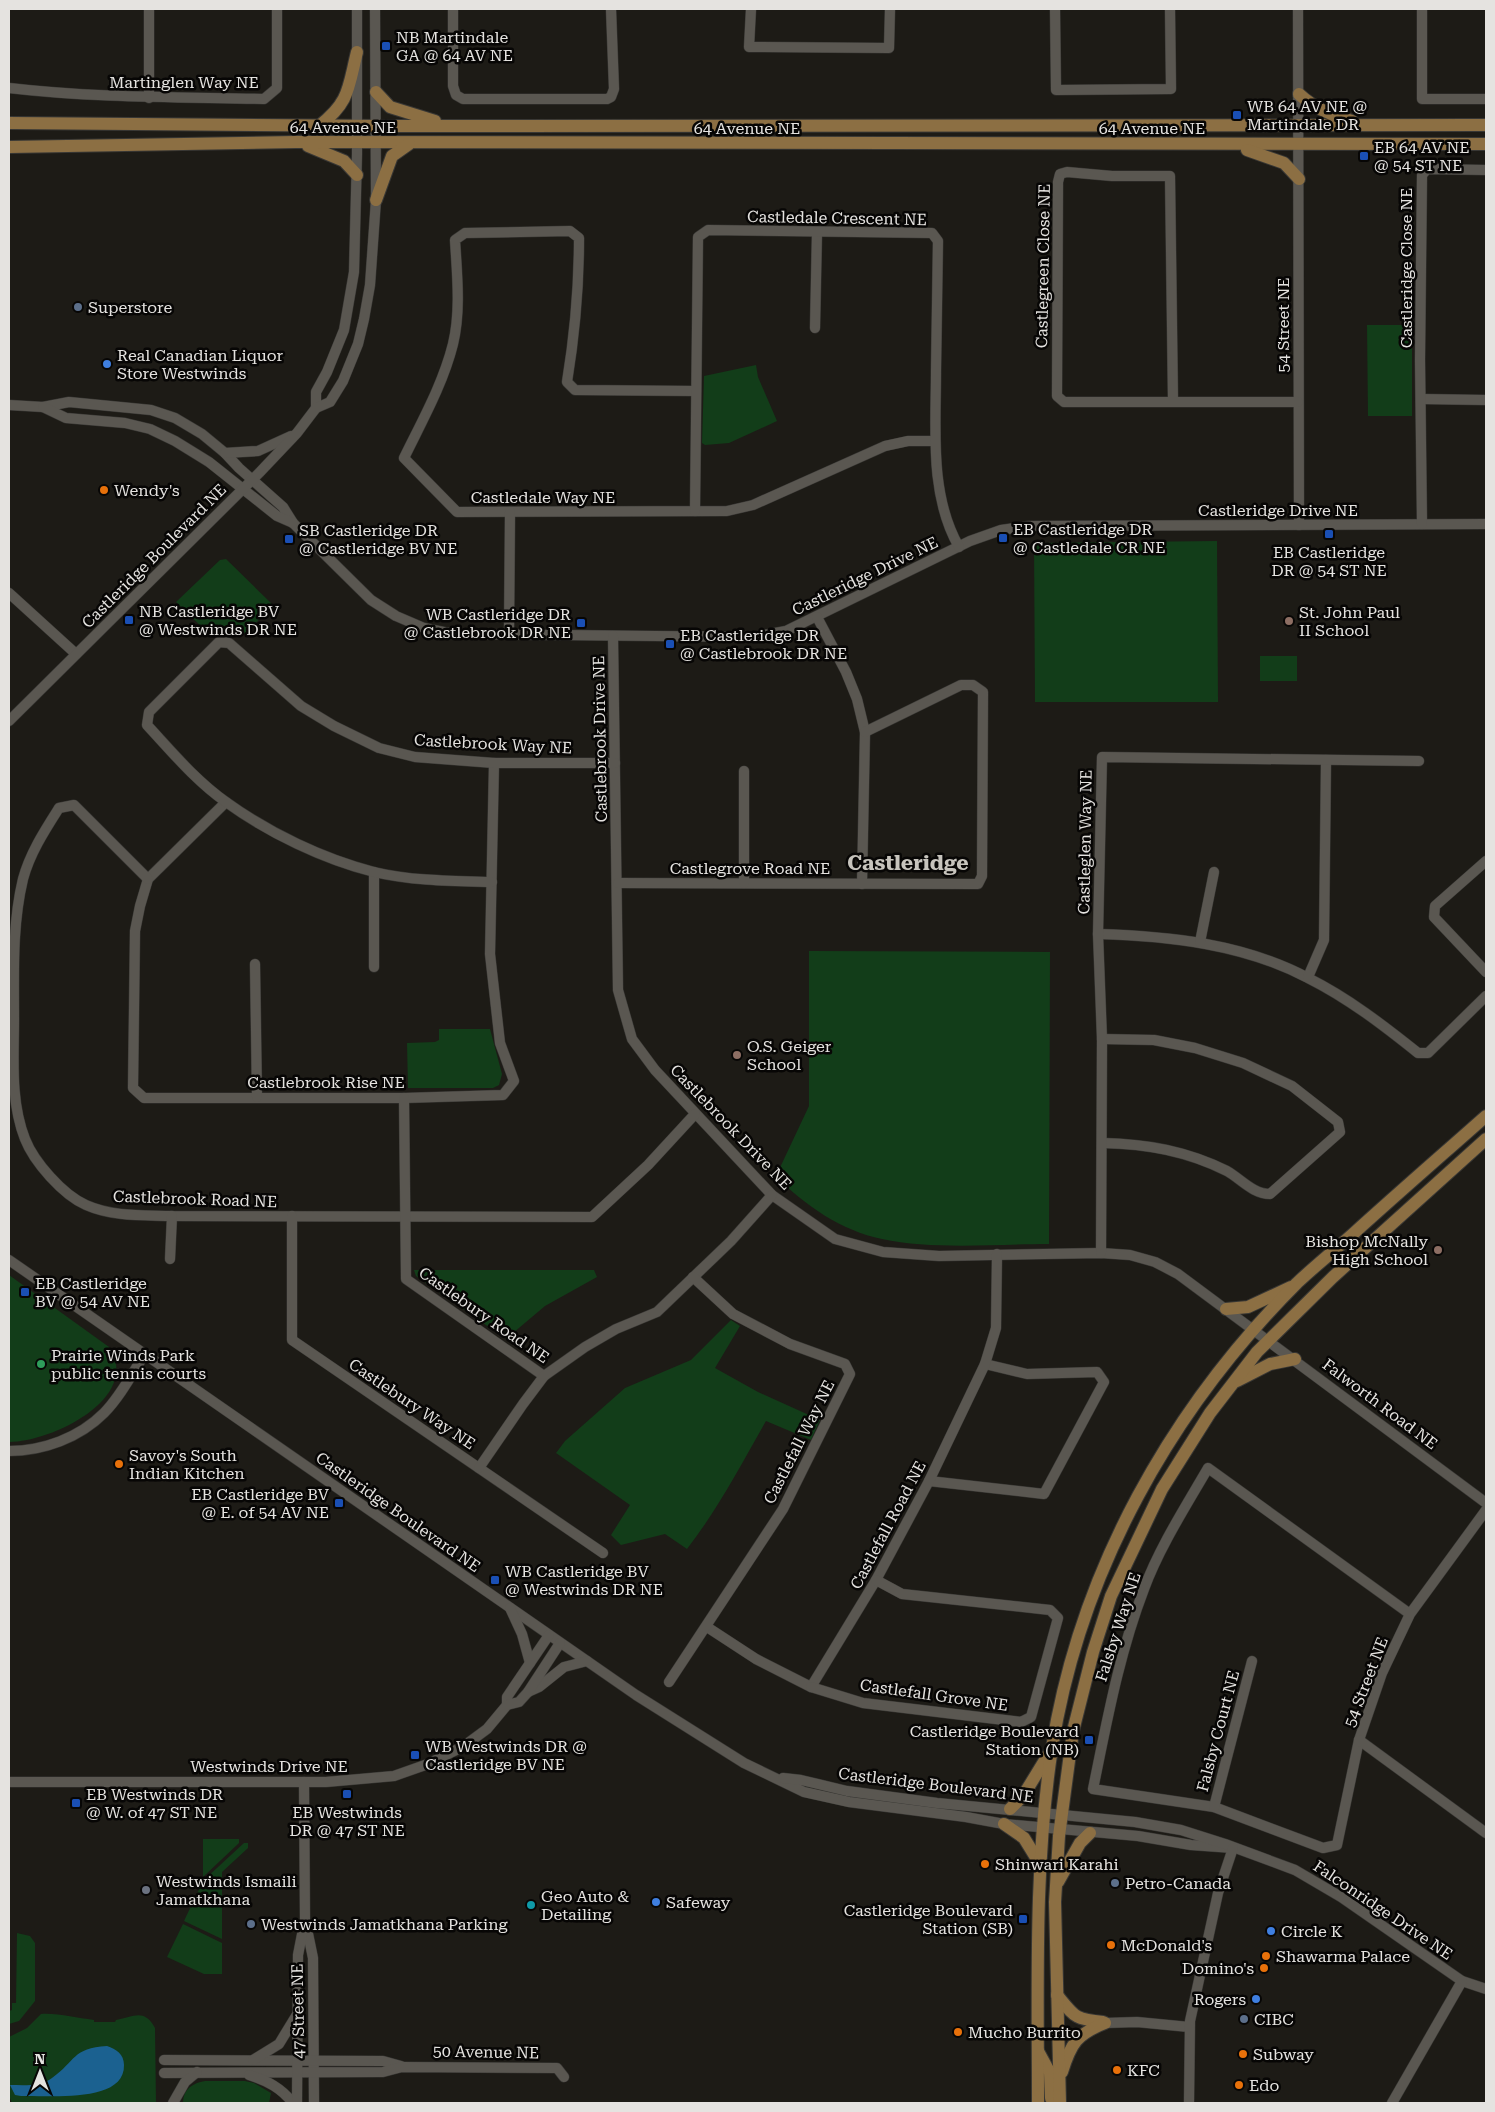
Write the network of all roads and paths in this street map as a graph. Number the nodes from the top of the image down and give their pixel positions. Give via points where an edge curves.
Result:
1 (148, 9) edge
2 (277, 9) edge
3 (357, 9) edge
4 (375, 9) edge
5 (453, 9) edge
6 (612, 9) edge
7 (750, 9) edge
8 (890, 9) edge
9 (1055, 9) edge
10 (1170, 9) edge
11 (1298, 9) edge
12 (1422, 9) edge
13 (357, 52) junction
14 (9, 88) edge
15 (376, 92) junction
16 (1299, 94) junction
17 (148, 98) junction
18 (1486, 99) edge
19 (9, 123) edge
20 (1299, 125) junction
21 (1486, 125) edge
22 (319, 126) junction
23 (357, 126) junction
24 (376, 126) junction
25 (452, 126) junction
26 (1369, 126) junction
27 (296, 142) junction
28 (357, 143) junction
29 (376, 143) junction
30 (409, 144) junction
31 (1486, 144) edge
32 (1230, 145) junction
33 (1299, 145) junction
34 (9, 147) edge
35 (1486, 170) edge
36 (357, 175) junction
37 (1299, 179) junction
38 (376, 200) junction
39 (818, 232) junction
40 (815, 328) dead end
41 (696, 391) junction
42 (1421, 399) junction
43 (1486, 400) edge
44 (1173, 401) junction
45 (1298, 402) junction
46 (9, 405) edge
47 (42, 407) junction
48 (316, 408) junction
49 (297, 433) junction
50 (934, 441) junction
51 (226, 452) junction
52 (253, 479) junction
53 (242, 490) junction
54 (510, 512) junction
55 (695, 512) junction
56 (293, 523) junction
57 (1422, 524) junction
58 (1486, 524) edge
59 (1299, 525) junction
60 (959, 547) junction
61 (9, 592) edge
62 (817, 617) junction
63 (509, 634) junction
64 (613, 636) junction
65 (76, 654) junction
66 (9, 722) edge
67 (865, 732) junction
68 (1326, 760) junction
69 (1419, 761) dead end
70 (494, 762) junction
71 (615, 764) junction
72 (744, 772) dead end
73 (226, 802) junction
74 (1486, 861) edge
75 (374, 872) junction
76 (1214, 872) dead end
77 (148, 879) junction
78 (492, 882) junction
79 (618, 883) junction
80 (744, 883) junction
81 (862, 884) junction
82 (1098, 934) junction
83 (1200, 942) junction
84 (255, 964) dead end
85 (374, 968) dead end
86 (1486, 972) edge
87 (1308, 977) junction
88 (1486, 996) edge
89 (1102, 1039) junction
90 (257, 1097) junction
91 (404, 1098) junction
92 (695, 1114) junction
93 (1486, 1116) edge
94 (1486, 1139) edge
95 (1103, 1143) junction
96 (772, 1195) junction
97 (172, 1216) junction
98 (292, 1216) junction
99 (406, 1217) junction
100 (1102, 1253) junction
101 (996, 1254) junction
102 (170, 1259) dead end
103 (9, 1260) edge
104 (692, 1277) junction
105 (1297, 1283) junction
106 (1226, 1309) junction
107 (1255, 1330) junction
108 (1268, 1340) junction
109 (144, 1355) junction
110 (1295, 1359) junction
111 (985, 1364) junction
112 (544, 1376) junction
113 (1232, 1384) junction
114 (9, 1452) edge
115 (479, 1468) junction
116 (929, 1480) junction
117 (1486, 1503) edge
118 (1486, 1510) edge
119 (602, 1553) dead end
120 (876, 1580) junction
121 (510, 1607) junction
122 (1410, 1614) junction
123 (707, 1627) junction
124 (549, 1635) junction
125 (560, 1643) junction
126 (587, 1661) junction
127 (1252, 1661) dead end
128 (530, 1663) junction
129 (669, 1682) dead end
130 (811, 1687) junction
131 (528, 1692) junction
132 (507, 1705) junction
133 (1359, 1740) junction
134 (1052, 1750) junction
135 (777, 1777) junction
136 (9, 1782) edge
137 (304, 1782) junction
138 (1214, 1808) junction
139 (1010, 1809) junction
140 (1046, 1814) junction
141 (1063, 1815) junction
142 (1004, 1824) junction
143 (1044, 1828) junction
144 (1060, 1830) junction
145 (1090, 1833) junction
146 (1486, 1833) edge
147 (1233, 1848) junction
148 (1323, 1848) joint
149 (1040, 1864) junction
150 (1055, 1886) junction
151 (305, 1919) junction
152 (1462, 1981) junction
153 (1486, 1989) edge
154 (1057, 1995) junction
155 (297, 2016) junction
156 (1105, 2023) junction
157 (1189, 2027) junction
158 (1038, 2051) junction
159 (164, 2060) dead end
160 (252, 2060) junction
161 (296, 2061) junction
162 (314, 2061) junction
163 (402, 2067) junction
164 (197, 2072) junction
165 (239, 2072) junction
166 (296, 2072) junction
167 (314, 2072) junction
168 (164, 2073) dead end
169 (564, 2077) dead end
170 (1059, 2083) junction
171 (173, 2103) edge
172 (295, 2103) edge
173 (314, 2103) edge
174 (1038, 2103) edge
175 (1051, 2103) edge
176 (1060, 2103) edge
177 (1189, 2103) edge
178 (1392, 2103) edge

1 - 17 street
2 - 17 street, Martinglen Way NE via 277,88 264,99
3 - 13 street, Castleridge Boulevard NE
4 - 15 street, Castleridge Boulevard NE
5 - 6 street via 453,86 456,95 463,98 588,99 608,99 614,90
7 - 8 street via 749,47 889,48
9 - 10 street via 1056,90 1075,90 1171,89
11 - 16 street, 54 Street NE
12 - 18 street via 1422,99
13 - 22 main road via 345,98
13 - 23 street, Castleridge Boulevard NE
14 - 17 street, Martinglen Way NE via 57,94
15 - 24 street, Castleridge Boulevard NE
15 - 25 main road via 390,107 402,113
16 - 20 street, 54 Street NE
16 - 26 main road via 1312,106
19 - 22 main road, 64 Avenue NE
20 - 25 main road, 64 Avenue NE
20 - 26 main road, 64 Avenue NE
20 - 33 street, 54 Street NE
21 - 26 main road, 64 Avenue NE
22 - 23 main road, 64 Avenue NE
23 - 24 main road, 64 Avenue NE
23 - 28 street, Castleridge Boulevard NE
24 - 25 main road, 64 Avenue NE
24 - 29 street, Castleridge Boulevard NE
27 - 28 main road, 64 Avenue NE
27 - 34 main road, 64 Avenue NE
27 - 36 main road via 335,156
28 - 29 main road, 64 Avenue NE
28 - 36 street, Castleridge Boulevard NE
29 - 30 main road, 64 Avenue NE
29 - 38 street, Castleridge Boulevard NE
30 - 32 main road, 64 Avenue NE
30 - 38 main road via 392,156
31 - 33 main road, 64 Avenue NE
32 - 33 main road, 64 Avenue NE
32 - 37 main road via 1284,162
33 - 37 street, 54 Street NE
35 - 42 street, Castleridge Close NE via 1426,169 1422,175
36 - 48 street, Castleridge Boulevard NE via 350,303 344,330 316,392
37 - 45 street, 54 Street NE
38 - 48 street, Castleridge Boulevard NE via 370,285 358,344 343,381 330,402
39 - 40 street
39 - 41 street, Castledale Crescent NE via 708,230 698,237
39 - 50 street, Castledale Crescent NE via 932,233 938,240
41 - 54 street, Castledale Way NE via 575,390 568,382 576,320 579,238 570,231 465,232 456,240 453,344 432,402 404,458 456,512
41 - 55 street, Castledale Crescent NE
42 - 43 street
42 - 57 street, Castleridge Close NE
44 - 44 street, Castlegreen Close NE via 1170,176 1060,174 1057,396 1064,402
44 - 45 street, Castlegreen Close NE
45 - 59 street, 54 Street NE
46 - 47 street
47 - 51 street via 69,402 151,410 174,418
47 - 53 street via 66,418 125,423 150,429 209,462
48 - 49 street, Castleridge Boulevard NE
49 - 51 street via 258,451
49 - 52 street, Castleridge Boulevard NE
50 - 55 street, Castledale Way NE via 908,441 884,446 753,505 728,511
50 - 60 street, Castledale Crescent NE via 944,508
51 - 52 street
52 - 53 street, Castleridge Boulevard NE
52 - 56 street, Castleridge Drive NE via 283,507
53 - 56 street, Castleridge Drive NE via 277,516
53 - 65 street, Castleridge Boulevard NE
54 - 55 street, Castledale Way NE
54 - 63 street
56 - 63 street, Castleridge Drive NE via 371,600 396,616 424,628 453,634
57 - 58 street, Castleridge Drive NE
57 - 59 street, Castleridge Drive NE
59 - 60 street, Castleridge Drive NE via 1029,526 1001,530
60 - 62 street, Castleridge Drive NE
61 - 65 street
62 - 64 street, Castleridge Drive NE via 786,631 753,637
62 - 67 street via 846,672
63 - 64 street, Castleridge Drive NE
64 - 71 street, Castlebrook Drive NE
65 - 66 street, Castleridge Boulevard NE
67 - 81 street
67 - 81 street, Castlegrove Road NE via 961,685 973,685 983,692 982,876 978,884
68 - 69 street
68 - 82 street, Castleglen Way NE via 1102,757
68 - 87 street via 1324,940
70 - 71 street, Castlebrook Way NE
70 - 73 street, Castlebrook Way NE via 415,757 379,748 301,706 229,643 219,642 149,712 148,725 180,761
70 - 78 street, Castlebrook Rise NE
71 - 79 street, Castlebrook Drive NE
72 - 80 street
73 - 75 street, Castlebrook Way NE via 296,842
73 - 77 street, Castlebrook Rise NE
74 - 86 street via 1435,906 1434,917
75 - 78 street, Castlebrook Way NE via 432,880
75 - 85 street
76 - 83 street
77 - 90 street, Castlebrook Rise NE via 135,931 133,1088 144,1098
77 - 97 street, Castlebrook Road NE via 74,805 59,808 37,844 18,902 14,937 14,1093 25,1140 39,1164 85,1205 115,1214
78 - 91 street, Castlebrook Rise NE via 490,954 495,1006 500,1043 514,1081 504,1095
79 - 80 street, Castlegrove Road NE
79 - 92 street, Castlebrook Drive NE via 617,969 623,1014 632,1039
80 - 81 street, Castlegrove Road NE
82 - 83 street via 1149,935
82 - 89 street, Castleglen Way NE
83 - 87 street via 1277,964
84 - 90 street
87 - 88 street via 1364,1011 1418,1053 1428,1053
89 - 95 street, Castleglen Way NE
89 - 95 street via 1154,1040 1195,1048 1243,1064 1292,1086 1338,1122 1340,1132 1270,1194 1262,1194 1228,1172 1185,1153 1140,1144
90 - 91 street, Castlebrook Rise NE
91 - 99 street, Castlebury Road NE
92 - 96 street, Castlebrook Drive NE
92 - 99 street, Castlebrook Road NE via 648,1165 592,1217
93 - 105 main road
94 - 108 main road
95 - 100 street, Castleglen Way NE
96 - 101 street, Castlebrook Drive NE via 835,1239 883,1252 939,1256
96 - 104 street, Castlebury Way NE via 731,1241
97 - 98 street, Castlebrook Road NE
97 - 102 street
98 - 99 street, Castlebrook Road NE
98 - 115 street, Castlebury Way NE via 292,1340
99 - 112 street, Castlebury Road NE via 406,1279
100 - 101 street, Castlebrook Drive NE
100 - 106 street, Castlebrook Drive NE via 1130,1255 1155,1262 1178,1274
101 - 111 street, Castlefall Road NE via 996,1328
103 - 109 street, Castleridge Boulevard NE
104 - 112 street, Castlebury Way NE via 657,1312 608,1333
104 - 123 street, Castlefall Way NE via 733,1314 790,1344 845,1364 850,1374 783,1509
105 - 106 main road via 1248,1307
105 - 107 main road
106 - 107 street, Castlebrook Drive NE
107 - 108 street, Falworth Road NE
107 - 134 main road via 1216,1375 1173,1434 1118,1535 1095,1586 1077,1644
108 - 110 street, Falworth Road NE
108 - 113 main road
109 - 114 street via 105,1412 77,1433 56,1444
109 - 121 street, Castleridge Boulevard NE
110 - 113 main road via 1270,1364
110 - 117 street, Falworth Road NE
111 - 116 street, Castlefall Road NE
111 - 116 street via 1027,1374 1097,1372 1104,1382 1044,1494
112 - 115 street, Castlebury Way NE
113 - 141 main road via 1162,1490 1111,1596 1073,1731
115 - 119 street
116 - 120 street, Castlefall Road NE
118 - 122 street, 54 Street NE
120 - 130 street, Castlefall Road NE
120 - 130 street, Castlefall Grove NE via 902,1594 1050,1610 1058,1618 1031,1717 1020,1722 863,1703
121 - 124 street, Castleridge Boulevard NE
121 - 128 street
122 - 133 street, 54 Street NE via 1382,1673
122 - 138 street, Falsby Way NE via 1208,1468 1144,1587 1118,1665 1093,1789
123 - 129 street, Castlefall Way NE
123 - 130 street via 756,1659
124 - 125 street, Castleridge Boulevard NE
124 - 128 street, Westwinds Drive NE
125 - 126 street, Castleridge Boulevard NE
125 - 131 street, Westwinds Drive NE
126 - 131 street via 564,1667
126 - 135 street, Castleridge Boulevard NE via 711,1743 744,1763
127 - 138 street, Falsby Court NE
128 - 132 street, Westwinds Drive NE via 507,1696
131 - 132 street, Westwinds Drive NE via 519,1702
132 - 137 street, Westwinds Drive NE via 487,1729 464,1746 407,1772 372,1779
133 - 146 street
133 - 148 street, 54 Street NE via 1337,1845
134 - 139 main road via 1023,1796
134 - 140 main road
135 - 139 street, Castleridge Boulevard NE via 847,1792
135 - 142 street, Castleridge Boulevard NE via 804,1792 849,1802
136 - 137 street, Westwinds Drive NE
137 - 151 street, 47 Street NE
138 - 148 street, Falsby Way NE
139 - 140 street, Castleridge Boulevard NE
140 - 141 street, Castleridge Boulevard NE
140 - 143 main road
141 - 144 main road
141 - 147 street, Falconridge Drive NE via 1181,1830
142 - 143 street, Castleridge Boulevard NE
142 - 149 main road via 1024,1838
143 - 144 street, Falconridge Drive NE
143 - 149 main road
144 - 145 street, Falconridge Drive NE
144 - 150 main road
145 - 147 street, Falconridge Drive NE
145 - 150 main road via 1080,1843
147 - 152 street, Falconridge Drive NE via 1295,1870 1341,1897
147 - 157 street via 1218,1892
149 - 158 main road
150 - 154 main road
151 - 155 street, 47 Street NE via 298,1955
151 - 162 street, 47 Street NE via 313,1958
152 - 153 street, Falconridge Drive NE
152 - 178 street
154 - 156 main road via 1080,2020
154 - 170 main road
155 - 160 street via 279,2044
155 - 161 street, 47 Street NE
156 - 157 street via 1137,2022
156 - 170 main road via 1077,2036 1067,2055
157 - 177 street
158 - 174 main road
158 - 175 main road via 1050,2073
159 - 160 street, 50 Avenue NE
160 - 161 street, 50 Avenue NE
161 - 162 street, 50 Avenue NE
161 - 166 street, 47 Street NE
162 - 163 street, 50 Avenue NE via 383,2061
162 - 167 street, 47 Street NE
163 - 167 street, 50 Avenue NE via 383,2072
163 - 169 street, 50 Avenue NE via 557,2068
164 - 165 street, 50 Avenue NE
164 - 168 street, 50 Avenue NE
164 - 171 street via 185,2082
165 - 166 street, 50 Avenue NE
165 - 172 street via 266,2080
166 - 167 street, 50 Avenue NE
166 - 172 street, 47 Street NE
167 - 173 street, 47 Street NE
170 - 176 main road

